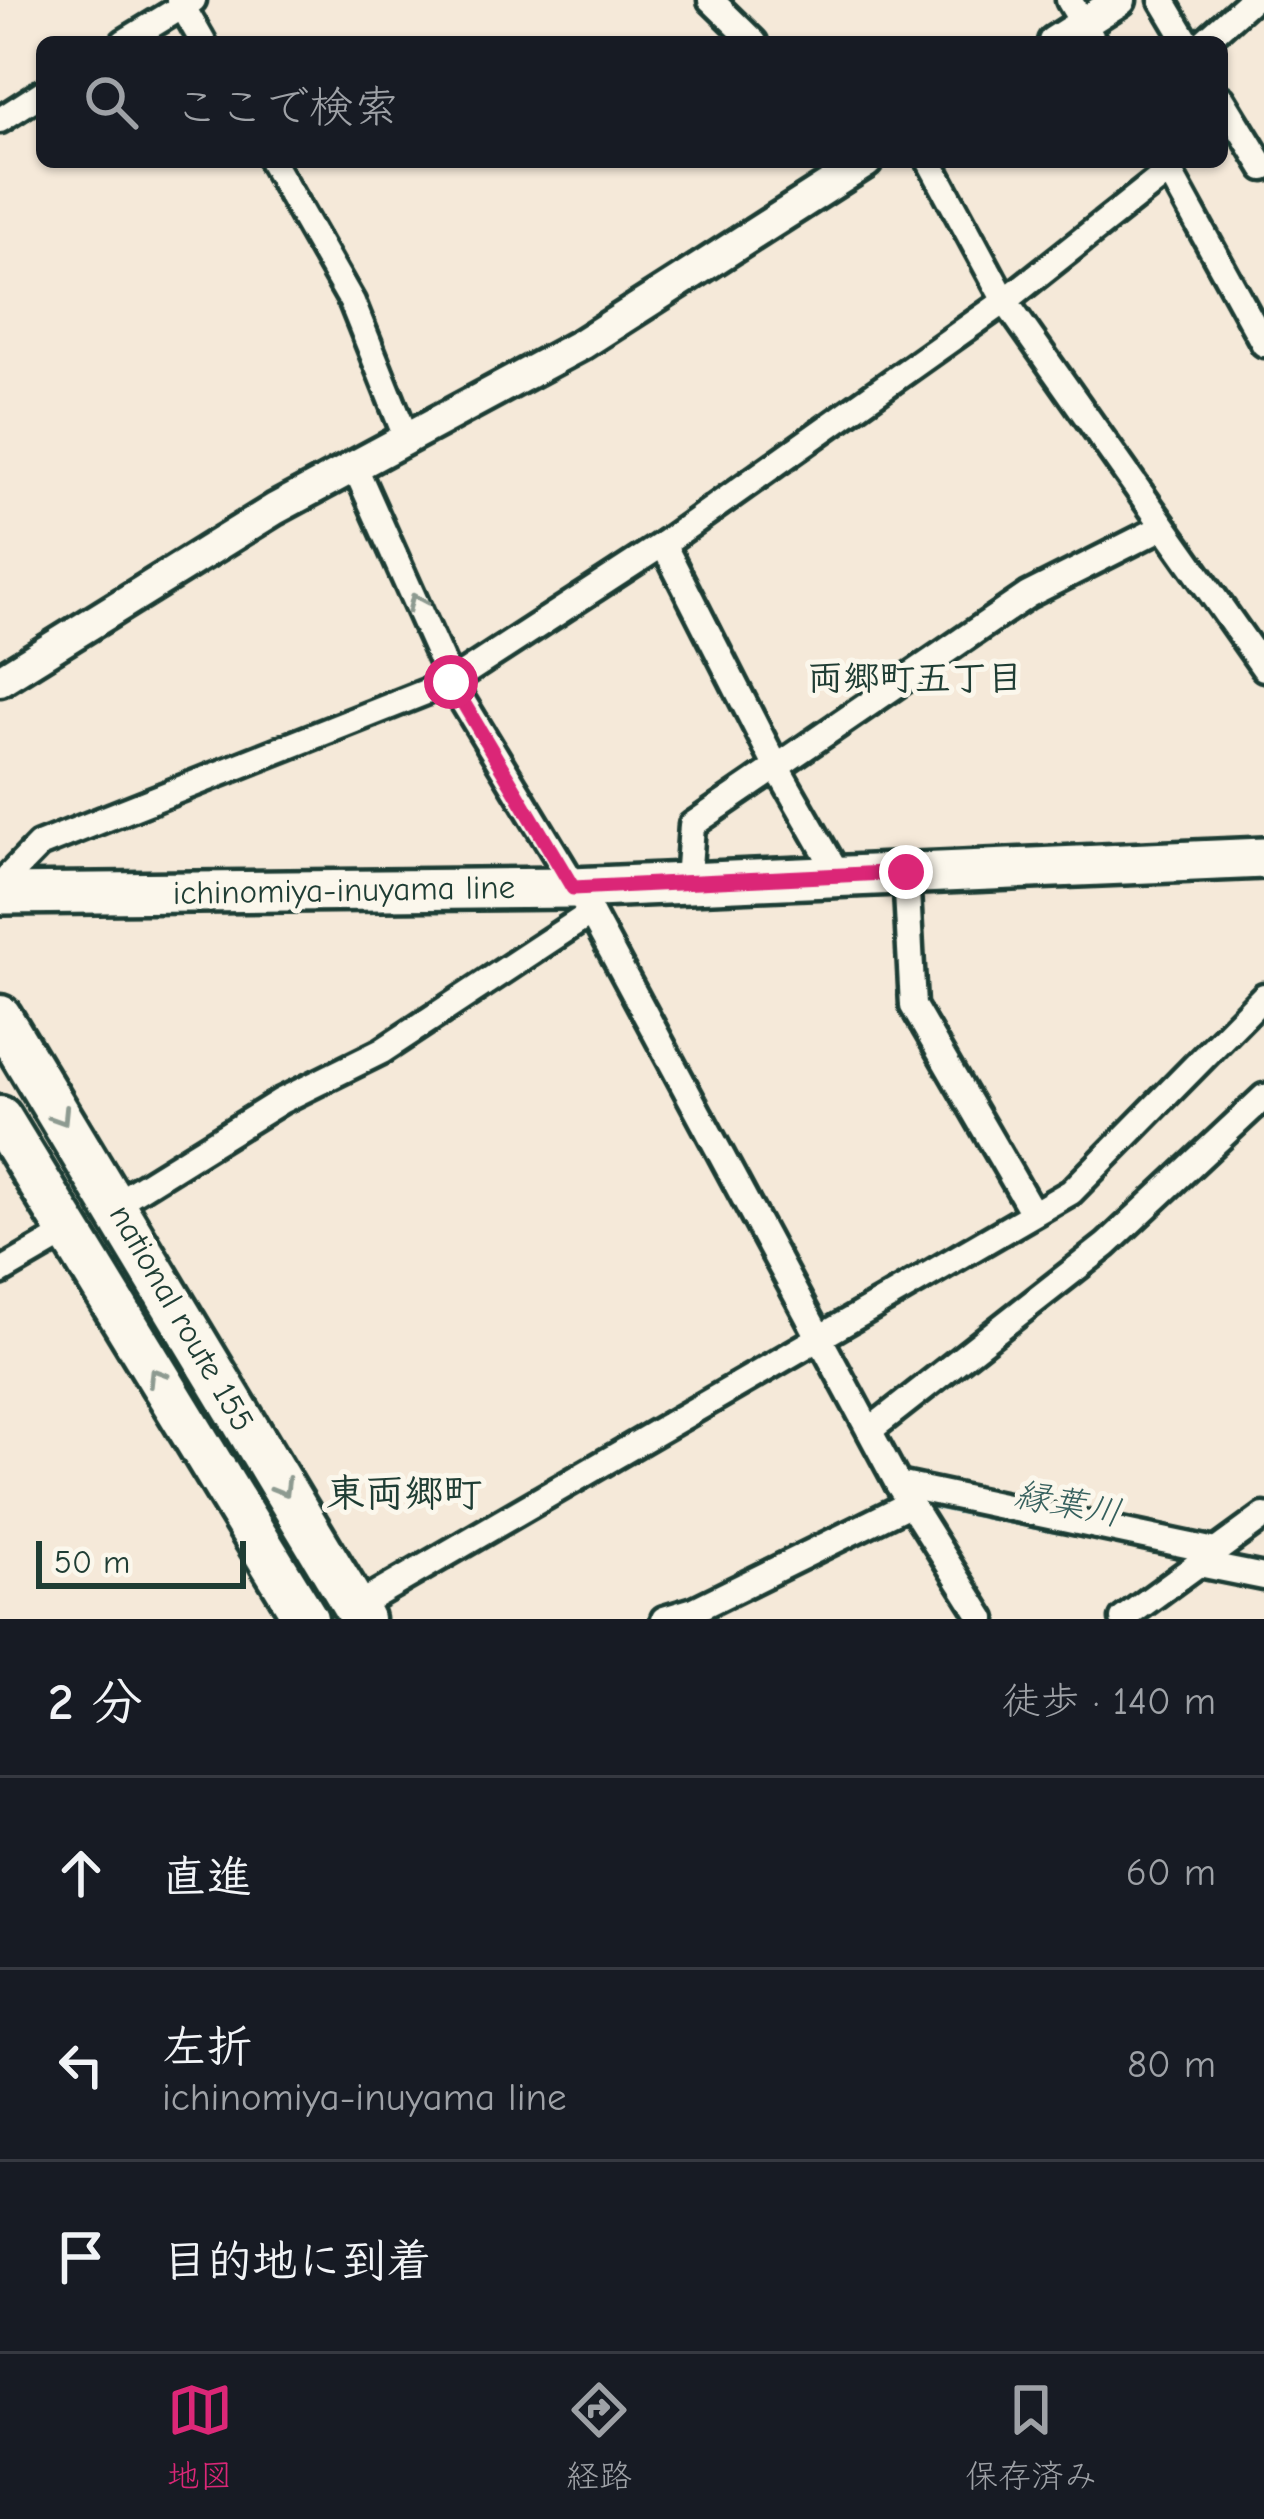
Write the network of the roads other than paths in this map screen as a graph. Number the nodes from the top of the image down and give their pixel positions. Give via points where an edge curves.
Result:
1 (711, 0) edge
2 (1120, 0) edge
3 (1162, 0) edge
4 (1251, 0) edge
5 (185, 2) edge
6 (1082, 22) edge
7 (133, 36) edge
8 (200, 36) edge
9 (748, 36) edge
10 (1183, 36) edge
11 (1211, 36) edge
12 (36, 97) edge
13 (1228, 109) edge
14 (0, 120) edge
15 (275, 168) edge
16 (854, 168) edge
17 (933, 168) edge
18 (1164, 168) edge
19 (1167, 168) edge
20 (1264, 168) edge
21 (1005, 301) junction
22 (1264, 344) edge
23 (406, 436) junction
24 (354, 465) junction
25 (1163, 527) junction
26 (663, 544) junction
27 (1264, 668) edge
28 (0, 680) edge
29 (451, 682) junction
30 (776, 766) junction
31 (1264, 858) edge
32 (906, 872) junction
33 (839, 875) junction
34 (688, 882) junction
35 (0, 889) edge
36 (582, 901) junction
37 (1264, 996) edge
38 (0, 1017) edge
39 (1261, 1107) edge
40 (0, 1118) edge
41 (115, 1204) junction
42 (1033, 1213) junction
43 (67, 1234) junction
44 (0, 1272) edge
45 (822, 1340) junction
46 (870, 1430) junction
47 (904, 1494) junction
48 (1264, 1516) edge
49 (1207, 1557) junction
50 (1264, 1577) edge
51 (358, 1613) edge
52 (306, 1619) edge
53 (664, 1619) edge
54 (983, 1619) edge
55 (1123, 1619) edge

1 - 9 street
2 - 6 street
3 - 10 street
4 - 11 street
5 - 7 street
5 - 8 street
12 - 14 street
13 - 20 street
15 - 23 street via 352,302
16 - 23 street via 582,344
17 - 21 street
18 - 21 street
19 - 22 street
21 - 25 street
21 - 26 street
23 - 24 street
24 - 28 street
29 -> 24 street
25 - 27 street
25 - 30 street via 1028,595
26 - 29 street
26 - 30 street
29 - 35 street via 39,844
29 - 36 street
30 - 33 street
30 - 34 street via 692,824
31 - 32 main road, ichinomiya-inuyama line
32 - 33 main road, ichinomiya-inuyama line
32 - 42 street via 913,1006
33 - 34 main road, ichinomiya-inuyama line
34 - 36 main road, ichinomiya-inuyama line
35 - 36 main road, ichinomiya-inuyama line
36 - 41 street via 382,1051 281,1101
36 - 45 street
37 - 42 street via 1071,1192
38 -> 41 highway, national route 155
39 - 46 street via 1106,1245
40 - 43 highway, national route 155
41 -> 51 highway, national route 155
42 - 45 street
43 - 44 street
52 -> 43 highway, national route 155
45 - 46 street
45 - 51 street
46 - 47 street
47 - 49 street
47 - 53 street
47 - 54 street
48 - 49 street
49 - 50 street
49 - 55 street

